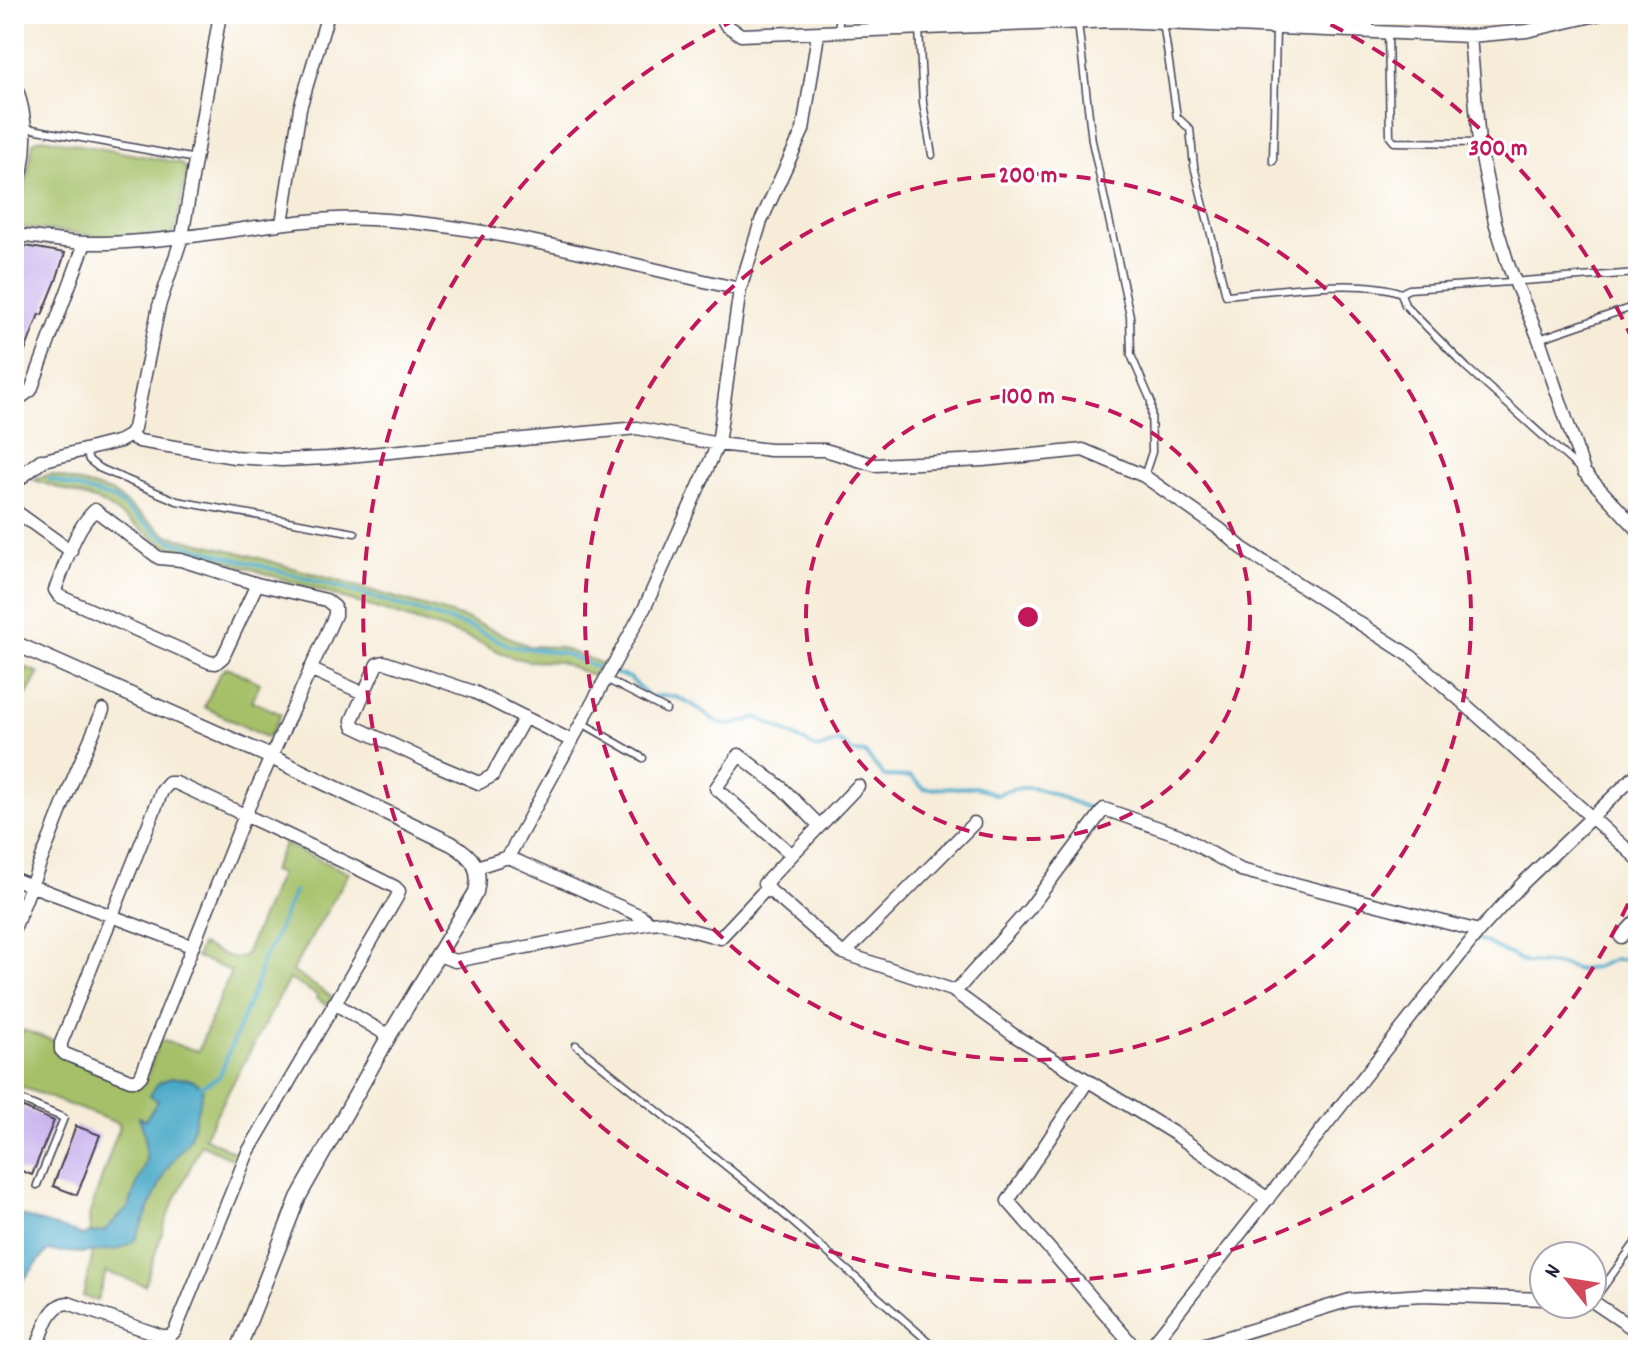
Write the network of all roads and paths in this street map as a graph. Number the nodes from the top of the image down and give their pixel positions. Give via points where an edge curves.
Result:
1 (220, 14) edge
2 (328, 14) edge
3 (720, 14) edge
4 (840, 14) edge
5 (1367, 14) edge
6 (1601, 14) edge
7 (1168, 19) edge
8 (1078, 23) junction
9 (1276, 26) junction
10 (919, 28) junction
11 (1367, 31) junction
12 (838, 32) junction
13 (1388, 32) junction
14 (818, 34) junction
15 (1470, 36) junction
16 (14, 82) edge
17 (27, 128) junction
18 (1479, 143) junction
19 (932, 155) dead end
20 (196, 159) junction
21 (1273, 161) dead end
22 (14, 198) edge
23 (282, 223) junction
24 (14, 235) edge
25 (182, 237) junction
26 (85, 243) junction
27 (1638, 273) edge
28 (1516, 282) junction
29 (740, 289) junction
30 (1401, 293) junction
31 (1638, 305) edge
32 (1539, 339) junction
33 (14, 402) edge
34 (129, 436) junction
35 (718, 444) junction
36 (85, 448) junction
37 (41, 461) joint
38 (1584, 472) junction
39 (1144, 476) junction
40 (14, 482) edge
41 (14, 510) edge
42 (1638, 530) edge
43 (355, 533) dead end
44 (71, 551) junction
45 (257, 584) junction
46 (14, 643) edge
47 (310, 669) junction
48 (606, 679) junction
49 (363, 693) junction
50 (103, 710) dead end
51 (666, 710) dead end
52 (525, 717) junction
53 (582, 723) junction
54 (572, 741) junction
55 (271, 757) junction
56 (643, 758) dead end
57 (1638, 773) edge
58 (858, 786) dead end
59 (245, 815) junction
60 (1592, 817) junction
61 (974, 823) dead end
62 (820, 826) junction
63 (792, 855) junction
64 (508, 857) junction
65 (1638, 859) edge
66 (477, 867) junction
67 (14, 879) edge
68 (31, 888) junction
69 (767, 888) junction
70 (110, 917) junction
71 (1638, 919) edge
72 (650, 923) junction
73 (14, 929) edge
74 (1479, 931) junction
75 (1621, 937) dead end
76 (191, 946) junction
77 (845, 953) junction
78 (438, 955) junction
79 (955, 992) junction
80 (334, 1003) junction
81 (389, 1036) junction
82 (576, 1045) dead end
83 (1087, 1082) junction
84 (14, 1097) edge
85 (37, 1185) dead end
86 (1268, 1199) junction
87 (1638, 1239) edge
88 (1608, 1280) edge
89 (1528, 1298) edge
90 (1608, 1311) edge
91 (1638, 1332) edge
92 (14, 1346) edge
93 (26, 1350) edge
94 (36, 1350) edge
95 (238, 1350) edge
96 (938, 1350) edge
97 (1137, 1350) edge
98 (1148, 1350) edge
99 (1186, 1350) edge

1 - 20 street
2 - 23 street via 300,108
3 - 14 street via 741,35
4 - 12 lane
5 - 11 street
6 - 15 street via 1527,31
7 - 8 street
7 - 9 street
7 - 30 lane via 1177,117 1190,129 1226,295 1368,286
8 - 10 street
8 - 39 lane via 1092,141 1130,316 1131,355 1151,401 1152,452
9 - 11 street
9 - 21 lane
10 - 12 street
10 - 19 lane
11 - 13 street
12 - 14 street
13 - 15 street
13 - 18 lane via 1394,142
14 - 29 street via 803,130 761,221
15 - 18 street
16 - 17 street
17 - 20 lane
17 - 22 street via 24,170
18 - 28 street via 1495,222
20 - 25 street
23 - 25 street
23 - 29 street via 371,219 433,225
24 - 26 street
25 - 26 street
25 - 34 street via 159,306 138,415
26 - 33 street via 31,390
27 - 28 lane
28 - 30 lane
28 - 32 street
29 - 35 street
30 - 38 lane via 1405,305 1467,368
31 - 32 lane
32 - 38 street
34 - 35 street via 234,457 282,460 637,428
34 - 36 street
35 - 39 street via 825,450 875,465 1083,450
35 - 48 street via 645,607
36 - 37 street
36 - 43 lane via 99,468 177,501
37 - 40 street
38 - 42 street
39 - 60 street via 1242,548 1412,657
41 - 44 street
44 - 45 street via 95,510 152,555
44 - 45 street via 55,590 59,596 209,662 223,657
45 - 47 street via 326,600 335,607
46 - 55 street
47 - 49 street
47 - 55 street
48 - 51 lane
48 - 53 street
49 - 52 street via 377,664 384,662 474,692
49 - 52 street via 353,726 479,783 492,776
50 - 68 street
52 - 54 street
53 - 54 street
53 - 56 lane
54 - 64 street
55 - 59 street
55 - 66 street via 452,844
57 - 60 street
58 - 62 street
59 - 70 street via 169,783
59 - 76 street
59 - 80 street via 399,891
60 - 65 street
60 - 74 street
61 - 77 street
62 - 63 street
62 - 63 street via 739,755 716,788
63 - 69 street via 764,884
64 - 66 street
64 - 72 street
66 - 78 street via 476,892
67 - 68 street
68 - 70 street
68 - 73 street
69 - 72 street via 720,938
69 - 77 street
70 - 76 street
70 - 76 street via 61,1050 130,1080 141,1076
71 - 75 street
72 - 78 street via 455,961
74 - 79 street via 1241,870 1179,835 1104,809 1029,909
74 - 86 street
77 - 79 street
78 - 81 street
79 - 83 street
80 - 81 street
80 - 94 street via 248,1152 175,1331 162,1336 59,1304
81 - 95 street via 298,1198
82 - 96 lane via 763,1196
83 - 86 street via 1175,1134
83 - 97 street via 1008,1201
84 - 85 lane via 64,1118
86 - 98 street
87 - 88 lane
89 - 99 street via 1422,1295 1350,1300
90 - 91 street
92 - 93 street

